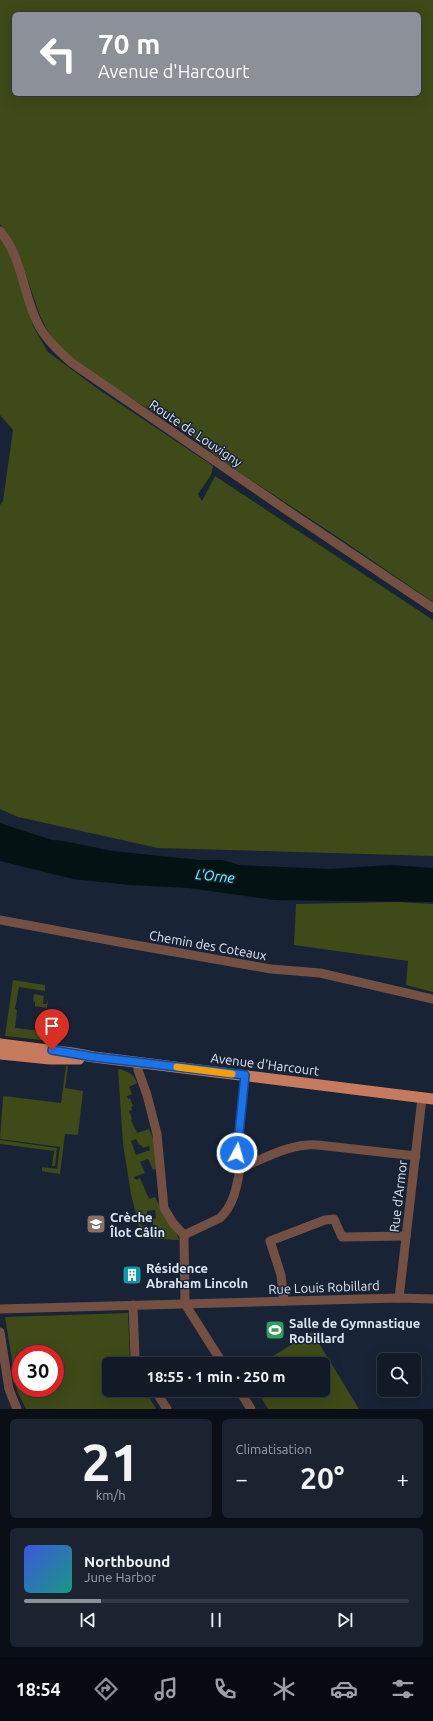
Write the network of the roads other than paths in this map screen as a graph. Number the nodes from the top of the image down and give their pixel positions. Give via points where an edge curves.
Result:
1 (0, 231) edge
2 (433, 608) edge
3 (0, 920) edge
4 (433, 999) edge
5 (0, 1044) edge
6 (0, 1054) edge
7 (94, 1057) junction
8 (138, 1062) junction
9 (245, 1075) junction
10 (428, 1099) edge
11 (416, 1156) junction
12 (240, 1168) junction
13 (184, 1235) junction
14 (406, 1236) junction
15 (399, 1298) junction
16 (433, 1300) edge
17 (284, 1301) junction
18 (185, 1304) junction
19 (133, 1305) junction
20 (0, 1309) edge
21 (0, 1332) edge
22 (135, 1357) edge
23 (219, 1357) edge
24 (159, 1397) edge
25 (243, 1397) edge
26 (17, 1409) edge
27 (167, 1409) edge
28 (251, 1409) edge

1 - 2 street, Route de Louvigny via 24,279 37,323 45,336 68,359 278,505
3 - 4 street, Chemin des Coteaux via 271,968 320,973
5 - 7 main road, Avenue d'Harcourt
6 - 7 main road, Avenue d'Harcourt via 75,1060
7 - 8 main road, Avenue d'Harcourt
8 - 9 main road, Avenue d'Harcourt
8 - 13 street via 138,1070 157,1134 164,1208
9 - 10 main road, Avenue d'Harcourt
9 - 12 street via 237,1153
10 - 11 street, Rue d'Armor
11 - 12 street via 302,1145
11 - 14 street, Rue d'Armor
12 - 13 street via 234,1196 224,1214
13 - 18 street
14 - 15 street, Rue d'Armor
14 - 17 street via 342,1237 334,1219 270,1241 281,1274
15 - 16 street, Rue Louis Robillard
15 - 17 street, Rue Louis Robillard
17 - 18 street, Rue Louis Robillard
18 - 19 street, Rue Louis Robillard
18 - 23 street
19 - 20 street, Rue Louis Robillard
19 - 22 street
21 - 26 street via 9,1389
24 - 27 street
25 - 28 street

